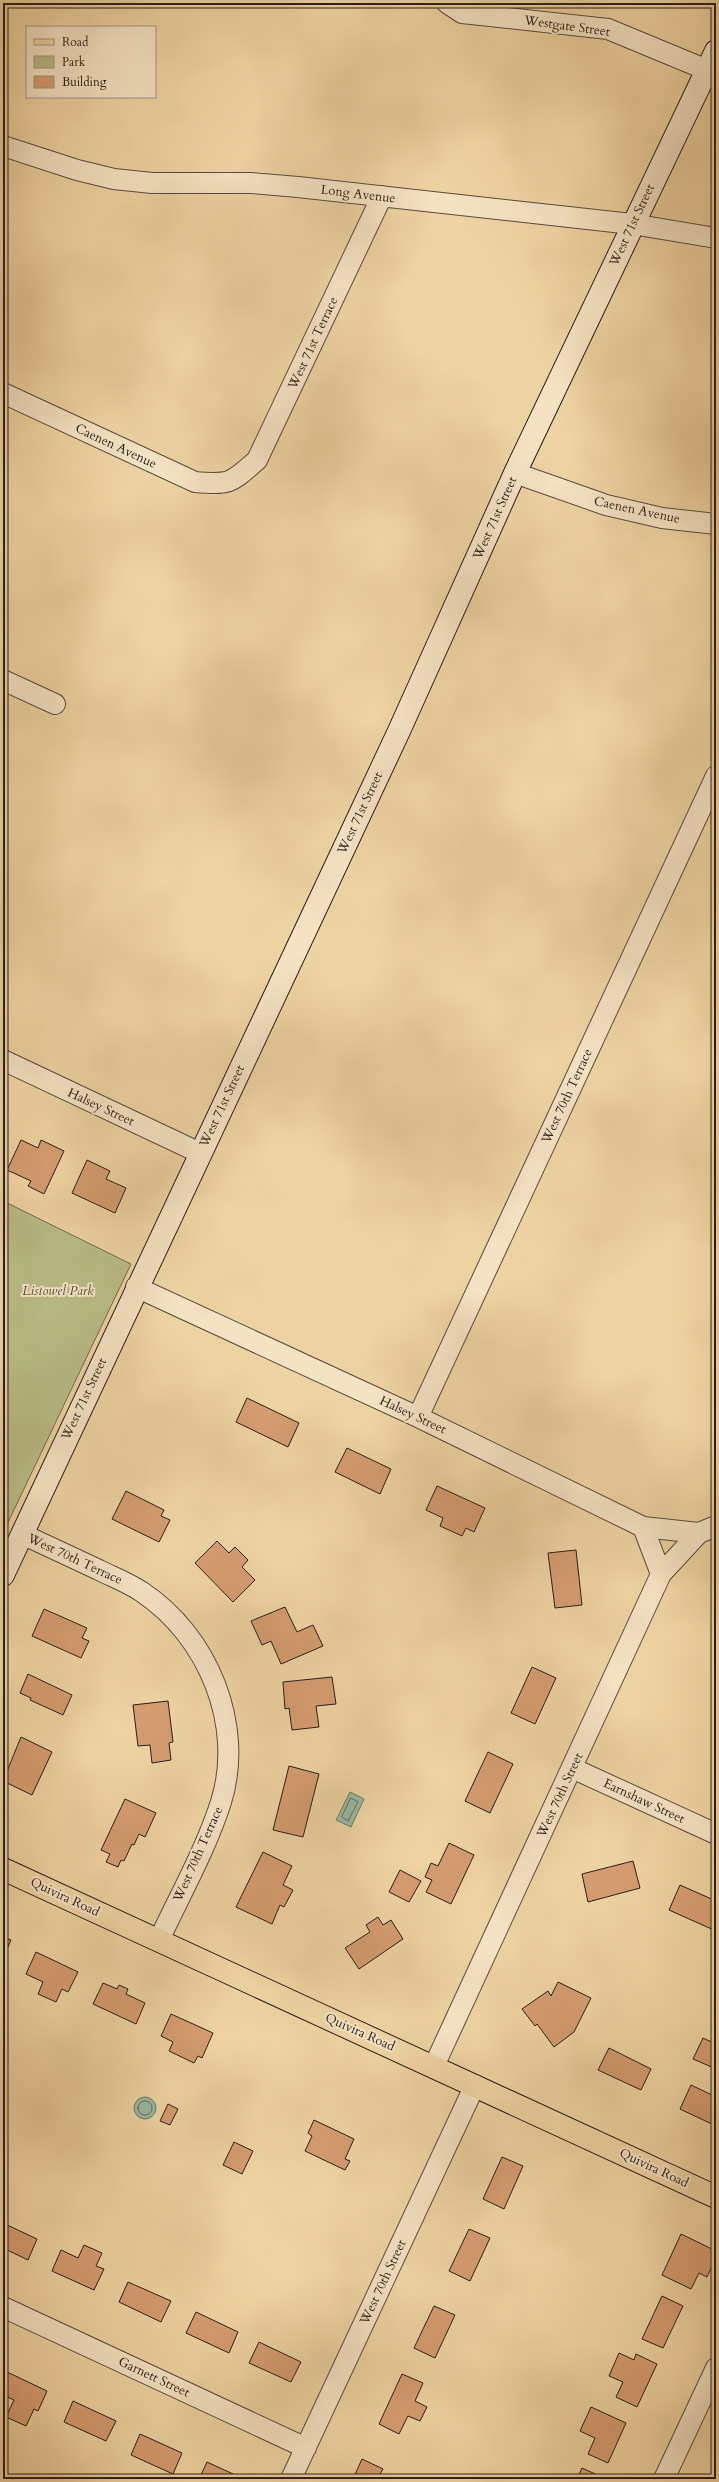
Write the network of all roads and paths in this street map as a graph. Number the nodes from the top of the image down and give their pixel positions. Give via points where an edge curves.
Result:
1 (447, 3) edge
2 (711, 60) edge
3 (3, 146) edge
4 (382, 196) junction
5 (632, 224) junction
6 (716, 238) edge
7 (3, 393) edge
8 (515, 473) junction
9 (233, 481) joint
10 (716, 524) edge
11 (3, 680) edge
12 (55, 704) dead end
13 (716, 776) edge
14 (3, 1060) edge
15 (200, 1153) junction
16 (136, 1287) junction
17 (418, 1417) junction
18 (643, 1526) junction
19 (707, 1529) edge
20 (22, 1534) junction
21 (661, 1574) junction
22 (3, 1575) edge
23 (572, 1768) junction
24 (716, 1834) edge
25 (3, 1868) edge
26 (159, 1940) junction
27 (434, 2066) junction
28 (475, 2085) junction
29 (716, 2196) edge
30 (3, 2307) edge
31 (716, 2368) edge
32 (306, 2448) junction
33 (291, 2479) edge
34 (664, 2479) edge

1 - 2 street, Westgate Street via 462,13 608,29
2 - 5 street, West 71st Street
3 - 4 street, Long Avenue via 114,179 152,183 251,183
4 - 5 street, Long Avenue
4 - 9 street, West 71st Terrace via 257,460
5 - 6 street, Long Avenue
5 - 8 street, West 71st Street
7 - 9 street, Caenen Avenue via 194,482 215,484
8 - 10 street, Caenen Avenue via 606,506 662,518
8 - 15 street, West 71st Street via 399,731
11 - 12 street
13 - 17 street, West 70th Terrace
14 - 15 street, Halsey Street
15 - 16 street, West 71st Street
16 - 17 street, Halsey Street
16 - 20 street, West 71st Street
17 - 18 street, Halsey Street
18 - 19 street, West 70th Street
18 - 21 street
19 - 21 street, West 70th Street
20 - 22 street, West 71st Street
20 - 26 street, West 70th Terrace via 142,1591 167,1611 192,1640 211,1673 224,1714 228,1742 221,1800
21 - 23 street, West 70th Street
23 - 24 street, Earnshaw Street
23 - 27 street, West 70th Street
25 - 26 main road, Quivira Road
26 - 27 main road, Quivira Road
27 - 28 main road, Quivira Road
28 - 29 main road, Quivira Road
28 - 32 street, West 70th Street
30 - 32 street, Garnett Street
31 - 34 street
32 - 33 street, West 70th Street

